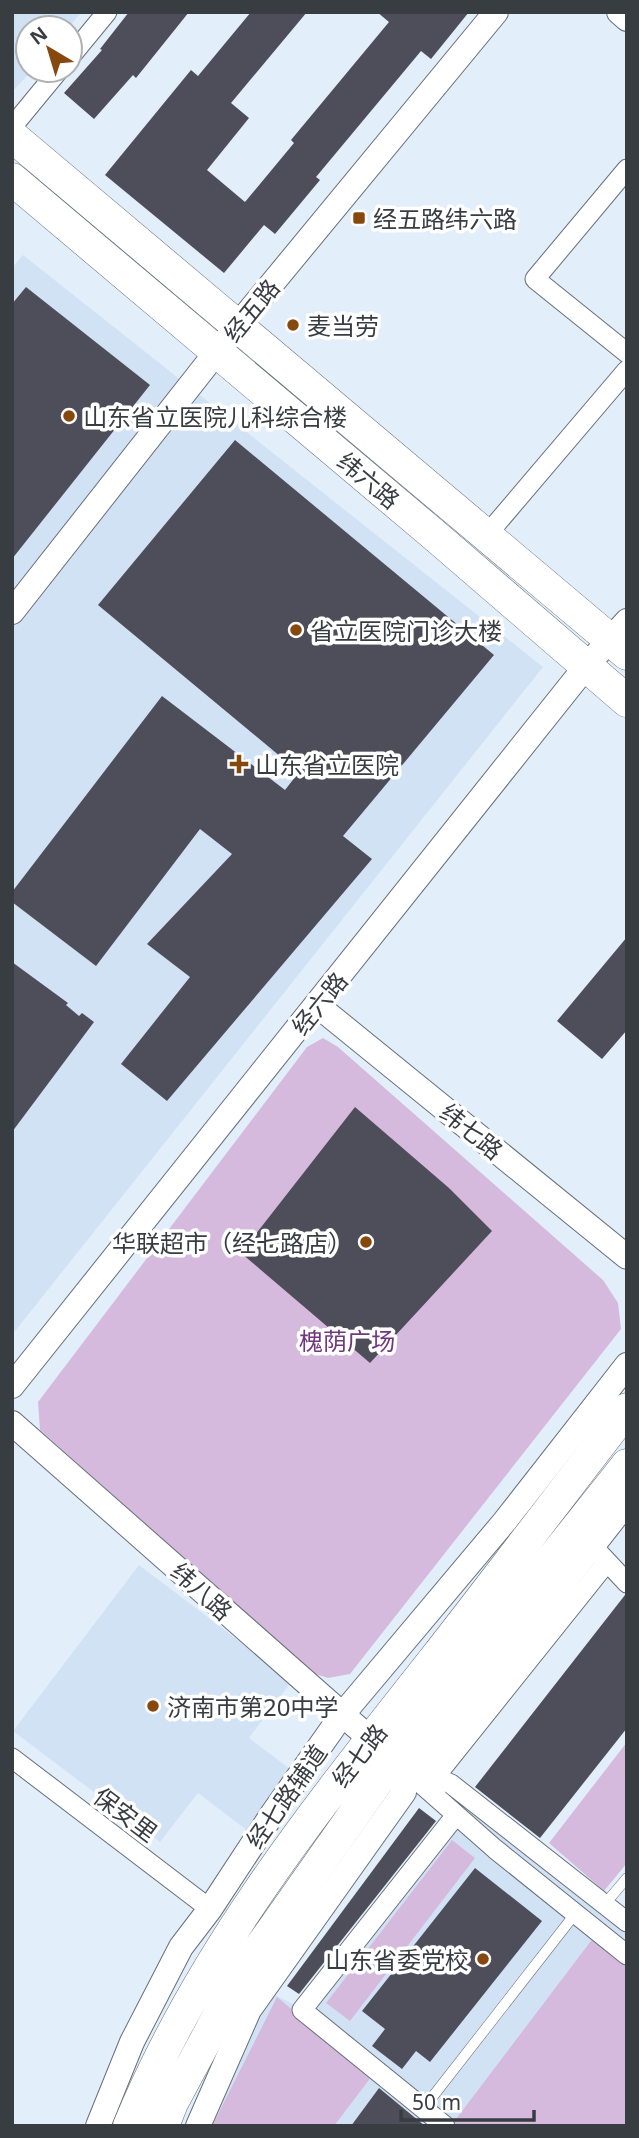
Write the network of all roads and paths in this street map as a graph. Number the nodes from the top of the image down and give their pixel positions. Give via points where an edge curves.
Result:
1 (107, 12) edge
2 (496, 12) edge
3 (620, 12) edge
4 (627, 19) edge
5 (84, 40) edge
6 (47, 84) edge
7 (12, 127) edge
8 (12, 136) edge
9 (627, 169) edge
10 (12, 179) edge
11 (237, 326) junction
12 (217, 352) junction
13 (627, 352) edge
14 (627, 370) edge
15 (485, 537) junction
16 (12, 612) edge
17 (621, 639) edge
18 (587, 666) junction
19 (627, 701) edge
20 (317, 1006) junction
21 (627, 1257) edge
22 (627, 1365) edge
23 (12, 1386) edge
24 (627, 1409) edge
25 (12, 1423) edge
26 (627, 1465) edge
27 (627, 1502) edge
28 (599, 1554) junction
29 (627, 1583) edge
30 (342, 1715) junction
31 (382, 1749) junction
32 (12, 1758) edge
33 (435, 1777) junction
34 (456, 1815) junction
35 (627, 1878) edge
36 (604, 1905) junction
37 (210, 1909) junction
38 (575, 1914) junction
39 (627, 1922) edge
40 (627, 1955) edge
41 (424, 2109) junction
42 (98, 2126) edge
43 (130, 2126) edge
44 (163, 2126) edge
45 (198, 2126) edge
46 (445, 2126) edge

1 - 5 street
2 - 11 street, 经五路
3 - 4 street
6 - 7 street
8 - 11 main road, 纬六路
9 - 13 street via 534,279
10 - 12 main road, 纬六路
11 - 12 street, 经五路
11 - 15 main road, 纬六路
12 - 16 street, 经五路
12 - 18 main road, 纬六路
14 - 15 street
15 - 17 main road, 纬六路
17 - 18 street, 经六路
18 - 19 main road, 纬六路
18 - 20 street, 经六路
20 - 21 street, 纬七路
20 - 23 street, 经六路
22 - 30 street, 经七路辅道 via 505,1521
24 - 31 main road, 经七路
25 - 30 street, 纬八路
26 - 31 main road, 经七路
27 - 28 street
28 - 29 street
28 - 31 street via 422,1763
28 - 33 street
30 - 31 street, 纬八路
30 - 37 street, 经七路辅道
31 - 33 street
31 - 34 street
31 - 43 main road, 经七路 via 340,1778 251,1899 187,2006
31 - 44 main road, 经七路 via 240,1976
31 - 45 street via 404,1792 249,2010
32 - 37 street, 保安里
33 - 36 street via 451,1784
34 - 38 street
34 - 41 street via 302,2010
35 - 36 lane
36 - 39 street
37 - 42 street, 经七路辅道 via 181,1947 132,2042
38 - 40 street
38 - 41 lane
41 - 46 street

